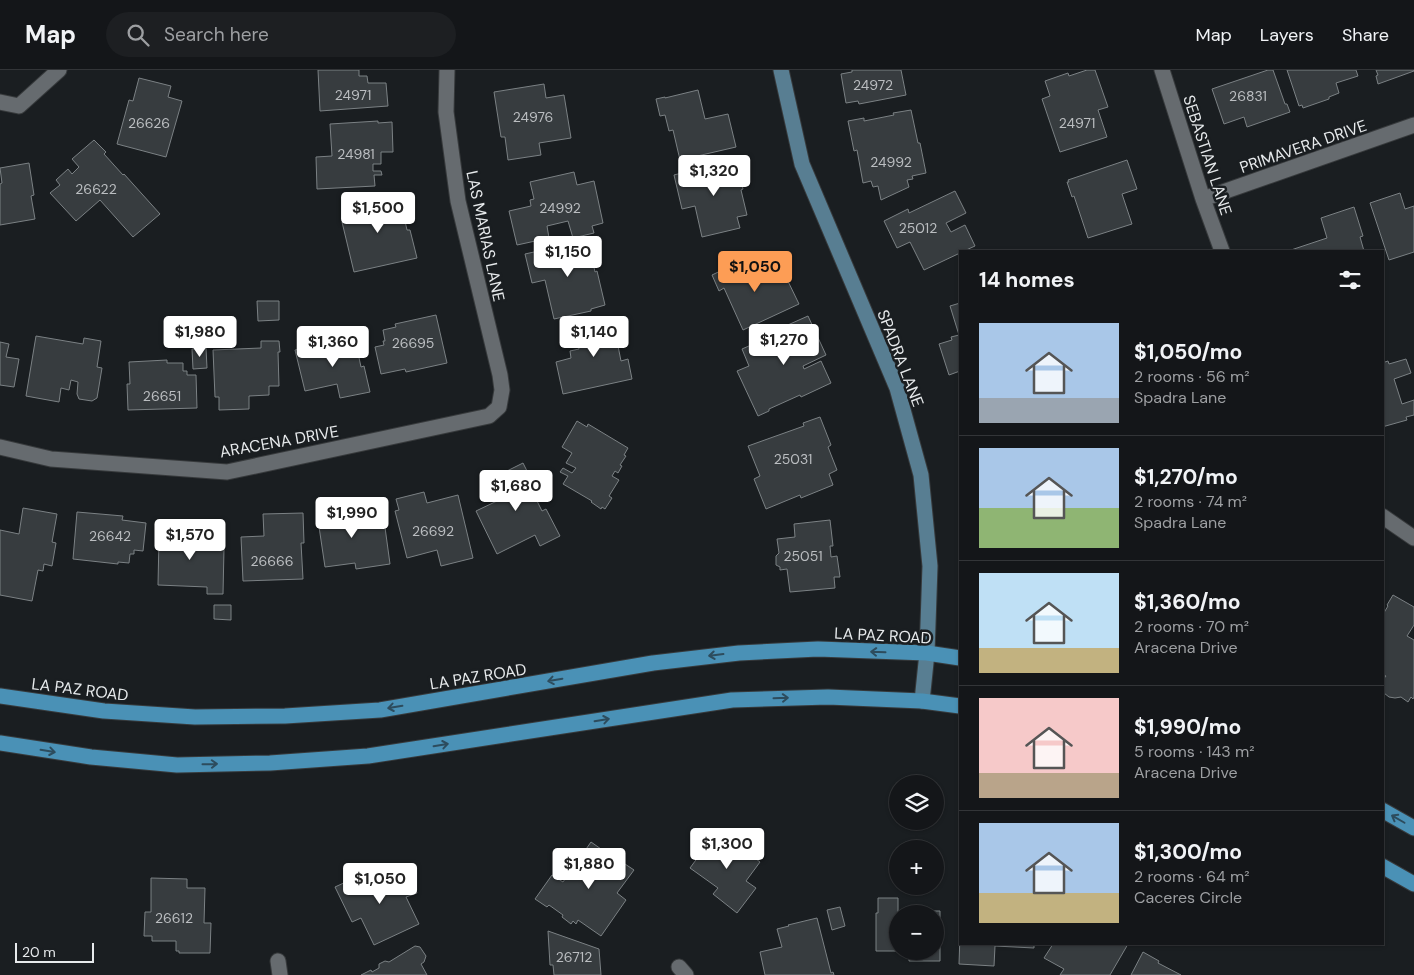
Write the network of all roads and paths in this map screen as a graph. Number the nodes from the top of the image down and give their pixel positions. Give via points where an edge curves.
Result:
1 (59, 70) edge
2 (448, 70) edge
3 (781, 70) edge
4 (1162, 70) edge
5 (0, 102) edge
6 (1414, 125) edge
7 (1203, 199) junction
8 (1222, 250) edge
9 (499, 407) joint
10 (0, 447) edge
11 (1384, 517) edge
12 (1414, 538) edge
13 (927, 653) junction
14 (959, 658) edge
15 (0, 696) edge
16 (922, 701) junction
17 (959, 706) edge
18 (0, 743) edge
19 (1384, 811) edge
20 (1414, 828) edge
21 (1384, 867) edge
22 (1414, 884) edge

1 - 5 street via 19,106
2 - 9 street, LAS MARIAS LANE via 446,112 458,200 500,375
3 - 13 street, SPADRA LANE via 802,164 897,388 921,475 930,566
4 - 7 street, SEBASTIAN LANE
6 - 7 street, PRIMAVERA DRIVE
7 - 8 street, SEBASTIAN LANE
9 - 10 street, ARACENA DRIVE via 489,416 477,420 227,472 51,459
11 - 12 street
13 - 14 main road, LA PAZ ROAD
13 -> 15 main road, LA PAZ ROAD via 818,649 739,652 380,710 286,716 195,717 104,711
13 - 16 street, SPADRA LANE
16 - 17 main road
18 -> 16 main road via 90,757 177,765 270,763 368,756 732,700 828,697
20 -> 19 main road
21 - 22 main road

